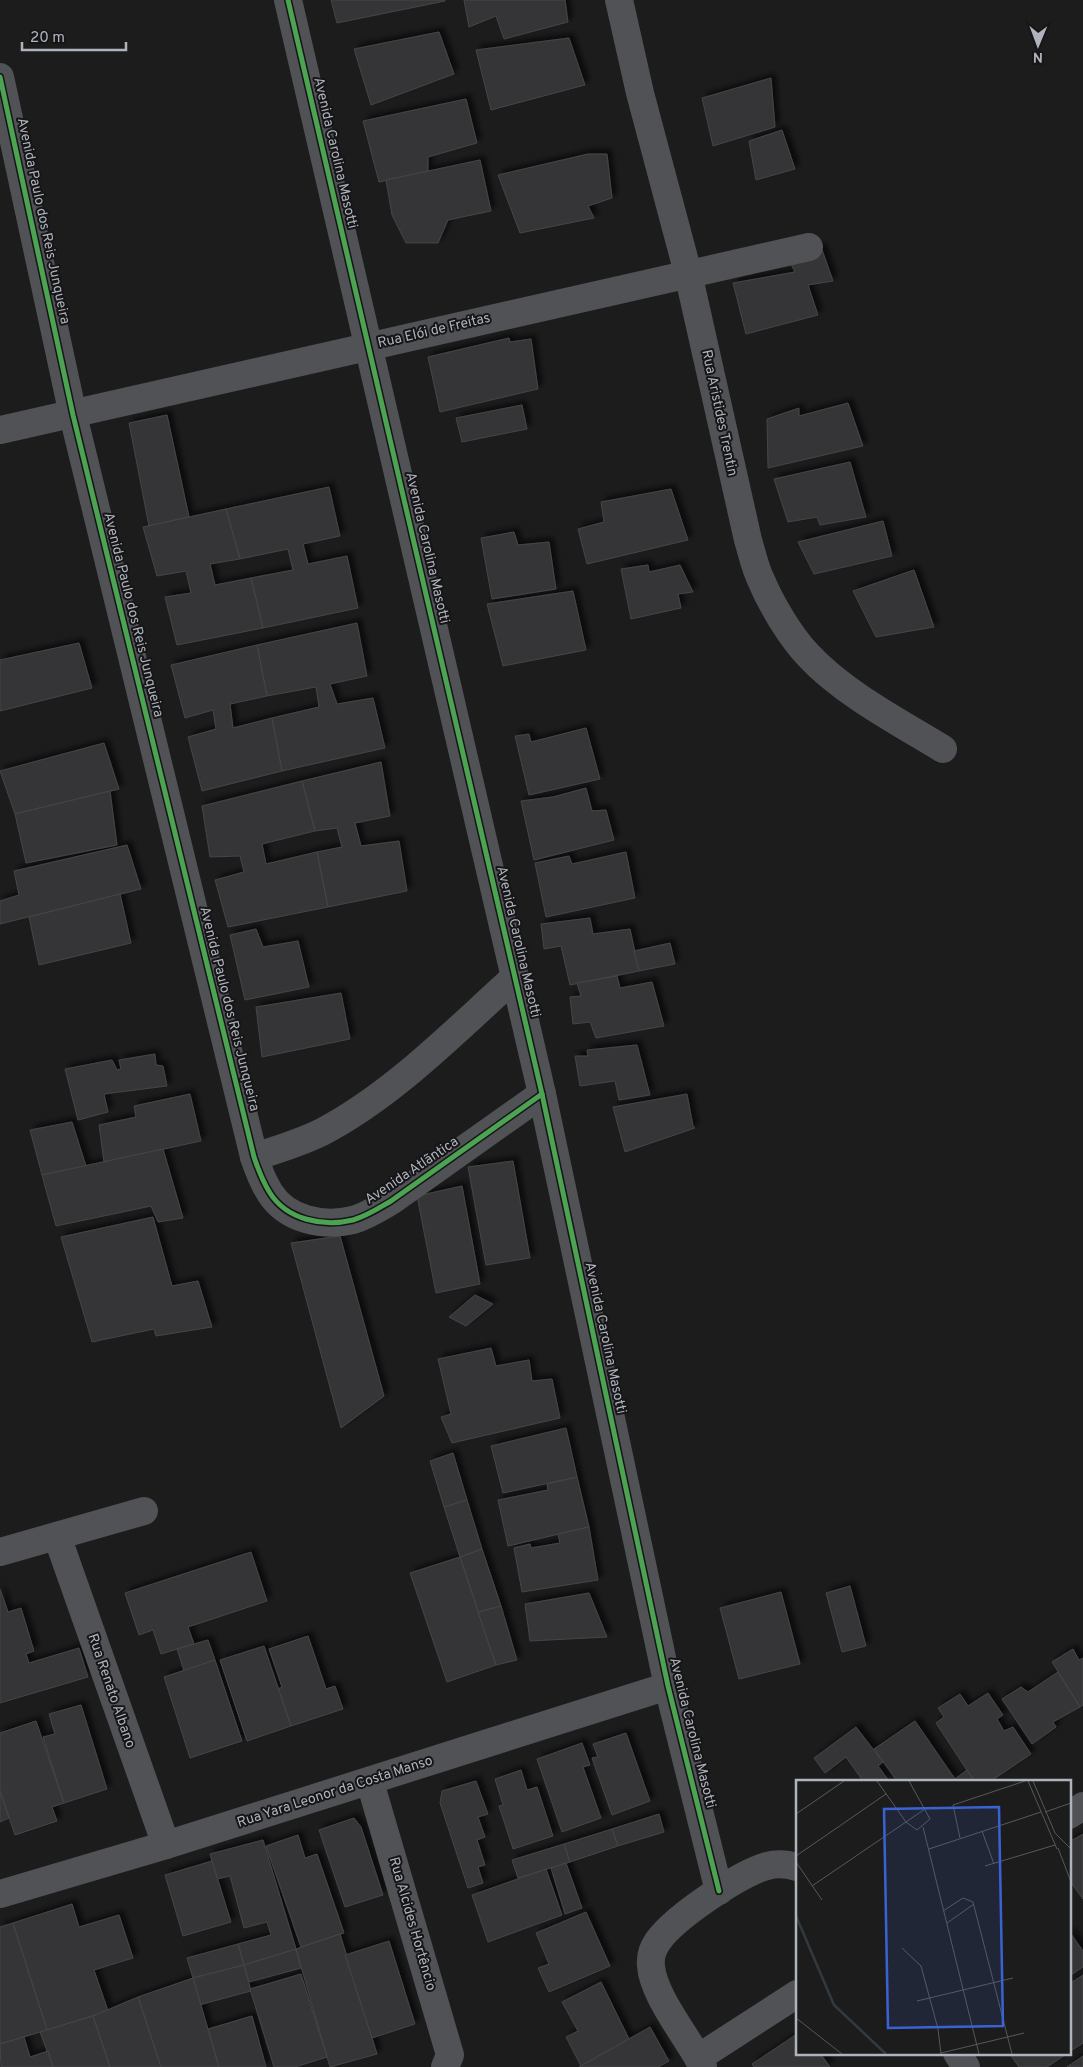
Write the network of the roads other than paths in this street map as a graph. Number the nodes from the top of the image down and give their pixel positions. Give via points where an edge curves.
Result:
1 (288, 0) edge
2 (619, 0) edge
3 (0, 77) edge
4 (809, 247) dead end
5 (688, 273) junction
6 (369, 346) junction
7 (73, 414) junction
8 (0, 430) edge
9 (943, 749) dead end
10 (514, 978) junction
11 (542, 1094) junction
12 (254, 1157) junction
13 (144, 1511) dead end
14 (57, 1536) junction
15 (0, 1552) edge
16 (668, 1686) junction
17 (370, 1782) junction
18 (1083, 1806) edge
19 (1070, 1814) edge
20 (166, 1845) junction
21 (796, 1867) edge
22 (719, 1891) junction
23 (0, 1894) edge
24 (796, 1995) edge
25 (957, 2054) edge
26 (701, 2062) edge
27 (445, 2067) edge
28 (966, 2067) edge

1 - 6 street, Avenida Carolina Masotti
2 - 5 street, Rua Aristides Trentin
3 - 7 street, Avenida Paulo dos Reis Junqueira
4 - 5 street, Rua Elói de Freitas
5 - 6 street, Rua Elói de Freitas
5 - 9 street, Rua Aristides Trentin via 733,478 761,581 784,622 808,655 877,710
6 - 7 street, Rua Elói de Freitas
6 - 10 street, Avenida Carolina Masotti
7 - 8 street, Rua Elói de Freitas
7 - 12 street, Avenida Paulo dos Reis Junqueira
10 - 11 street, Avenida Carolina Masotti
10 - 12 street via 374,1099 320,1133
11 - 12 street, Avenida Atlãntica via 391,1200 355,1219 319,1222 300,1218 288,1211 270,1194
11 - 16 street, Avenida Carolina Masotti
13 - 14 street
14 - 15 street
14 - 20 street, Rua Renato Albano
16 - 17 street, Rua Yara Leonor da Costa Manso
16 - 22 street, Avenida Carolina Masotti
17 - 20 street, Rua Yara Leonor da Costa Manso
17 - 27 street, Rua Alcides Hortêncio via 450,2055
18 - 19 street
20 - 23 street, Rua Yara Leonor da Costa Manso
21 - 22 street via 768,1866 746,1874
22 - 26 street via 663,1934 651,1959 652,1978
24 - 26 street
25 - 28 street

